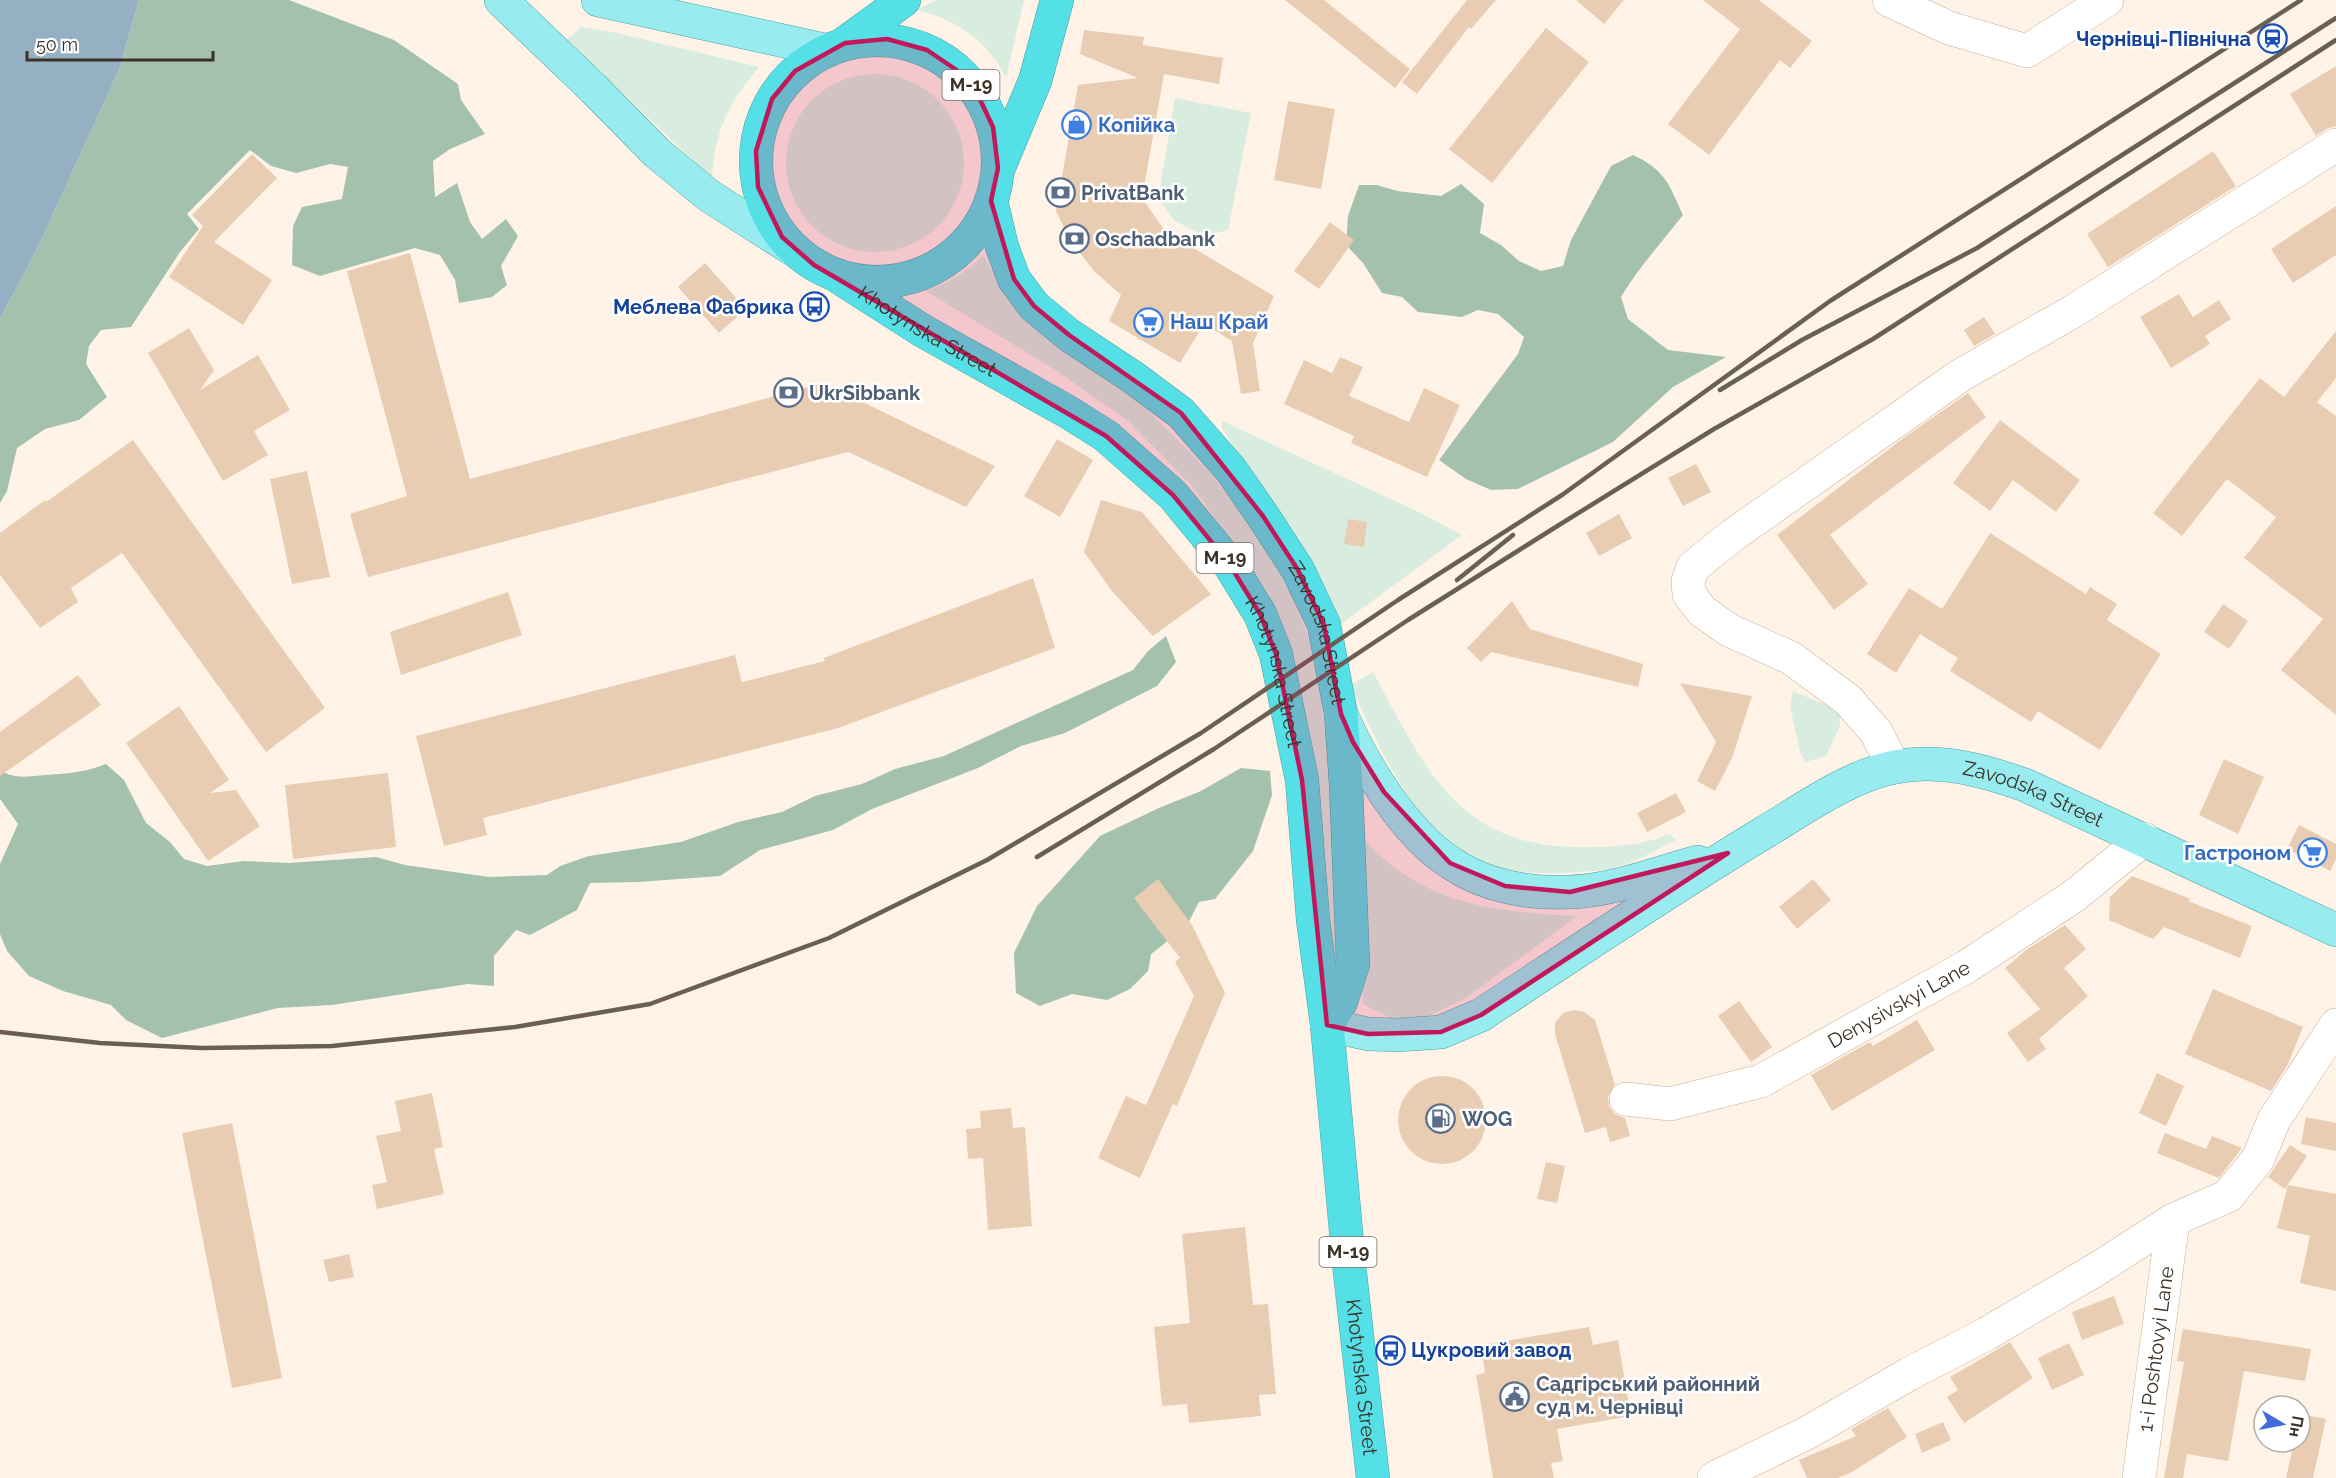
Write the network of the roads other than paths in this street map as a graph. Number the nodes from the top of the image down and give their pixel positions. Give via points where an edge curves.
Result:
1 (501, 0) edge
2 (598, 0) edge
3 (904, 0) edge
4 (1057, 0) edge
5 (1889, 0) edge
6 (2107, 0) edge
7 (835, 47) junction
8 (2336, 145) edge
9 (998, 168) junction
10 (991, 201) junction
11 (794, 250) junction
12 (837, 276) junction
13 (1341, 714) junction
14 (1894, 767) junction
15 (2144, 839) junction
16 (1728, 853) junction
17 (2336, 930) edge
18 (1327, 1025) junction
19 (2336, 1025) edge
20 (1626, 1099) dead end
21 (2173, 1220) junction
22 (1372, 1478) edge
23 (1714, 1478) edge
24 (2139, 1478) edge

1 - 11 main road via 657,153 708,195
2 - 7 main road
3 - 7 highway, М-19
4 - 9 highway, М-19 via 1035,81
5 - 6 street via 1949,28 2026,51
7 - 9 highway, М-19 via 866,39 887,39 927,50 945,60 975,89 986,107 997,147
7 - 11 highway, М-19 via 795,71 783,84 758,133 755,169 763,205 771,222
8 - 14 street via 2072,312 1961,375 1693,567 1689,594 1702,611 1729,630 1791,658 1848,700 1876,732
9 - 10 highway, М-19
10 - 12 highway, М-19 via 970,238 937,266 888,282
10 - 13 highway, Zavodska Street / М-19 via 1014,279 1034,306 1181,413 1231,470 1263,516 1298,570 1324,625
11 - 12 highway, М-19
12 - 18 highway, Khotynska Street / М-19 via 923,331 1106,436 1173,495 1228,562 1260,614 1276,654 1302,780 1313,920
13 - 16 main road, Zavodska Street via 1353,742 1403,816 1425,842 1471,874 1505,886 1570,892 1601,888
13 - 18 highway, М-19 via 1353,964 1341,1002
14 - 15 main road, Zavodska Street via 1936,763 1992,774
14 - 16 main road, Zavodska Street via 1839,789
15 - 17 main road, Zavodska Street
15 - 20 street, Denysivskyi Lane via 2074,896 1966,967 1761,1081 1670,1104
16 - 18 main road, Zavodska Street via 1481,1015 1441,1032 1398,1035 1368,1034
18 - 22 highway, Khotynska Street / М-19
19 - 21 street via 2274,1120 2258,1160 2228,1196
21 - 23 street via 1986,1334 1807,1433
21 - 24 street, 1-i Poshtovyi Lane

